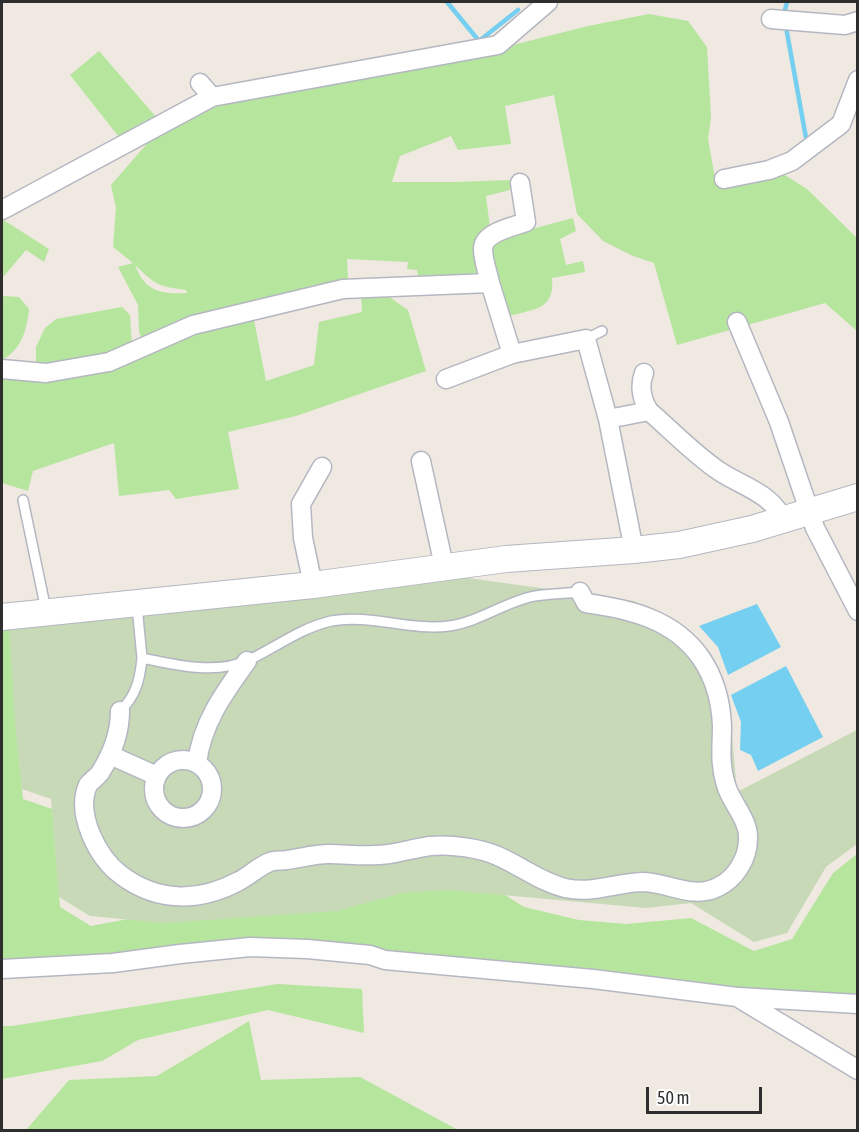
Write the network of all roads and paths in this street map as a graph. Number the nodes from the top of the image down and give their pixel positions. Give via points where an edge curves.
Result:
1 (548, 2) edge
2 (771, 19) dead end
3 (858, 21) edge
4 (858, 80) edge
5 (200, 82) dead end
6 (212, 97) junction
7 (724, 179) dead end
8 (520, 183) dead end
9 (2, 210) edge
10 (490, 283) junction
11 (737, 322) dead end
12 (512, 354) junction
13 (2, 369) edge
14 (644, 373) dead end
15 (446, 379) dead end
16 (649, 411) junction
17 (608, 419) junction
18 (421, 461) dead end
19 (322, 467) dead end
20 (858, 497) edge
21 (23, 500) dead end
22 (810, 512) junction
23 (783, 521) junction
24 (633, 550) junction
25 (444, 566) junction
26 (314, 585) junction
27 (580, 592) joint
28 (137, 604) junction
29 (858, 611) edge
30 (47, 613) junction
31 (2, 617) edge
32 (142, 658) junction
33 (247, 661) junction
34 (116, 713) joint
35 (110, 755) junction
36 (197, 763) junction
37 (156, 776) junction
38 (2, 969) edge
39 (737, 997) junction
40 (858, 1004) edge
41 (858, 1070) edge

1 - 6 street via 498,45
2 - 3 street via 845,25
4 - 7 street via 841,124 792,161
5 - 6 street
6 - 9 street
8 - 10 street via 526,222 491,235 485,242
10 - 12 street
10 - 13 street via 343,289 193,325 109,362 46,373
11 - 22 street via 779,422
12 - 15 street
12 - 17 street via 594,335
14 - 16 street via 644,404
16 - 17 street
16 - 23 street via 719,471 751,487 780,510
17 - 24 street
18 - 25 street
19 - 26 street via 301,504 303,538
20 - 22 street
21 - 30 lane
22 - 23 street
22 - 29 street
23 - 24 street via 679,545
24 - 25 street
25 - 26 street
26 - 28 street
27 - 33 lane via 530,597 449,626 334,621 314,626
27 - 35 street via 586,603 627,610 662,623 691,647 710,675 721,711 719,748 726,787 747,825 748,840 740,867 720,886 696,893 642,882 603,889 567,888 497,856 432,846 388,854 325,854 270,862 215,892 200,896 166,895 120,875 102,855 89,831 85,798 89,782
28 - 30 street
28 - 32 lane
30 - 31 street
32 - 33 lane via 208,668
32 - 34 lane via 131,699
33 - 36 street via 211,716
34 - 35 street via 120,725
35 - 37 street
36 - 37 street via 180,759 170,762
36 - 37 street via 206,770 213,789 206,807 190,818 164,811 154,795
38 - 39 street via 113,963 250,947 307,949
39 - 40 street
39 - 41 street

